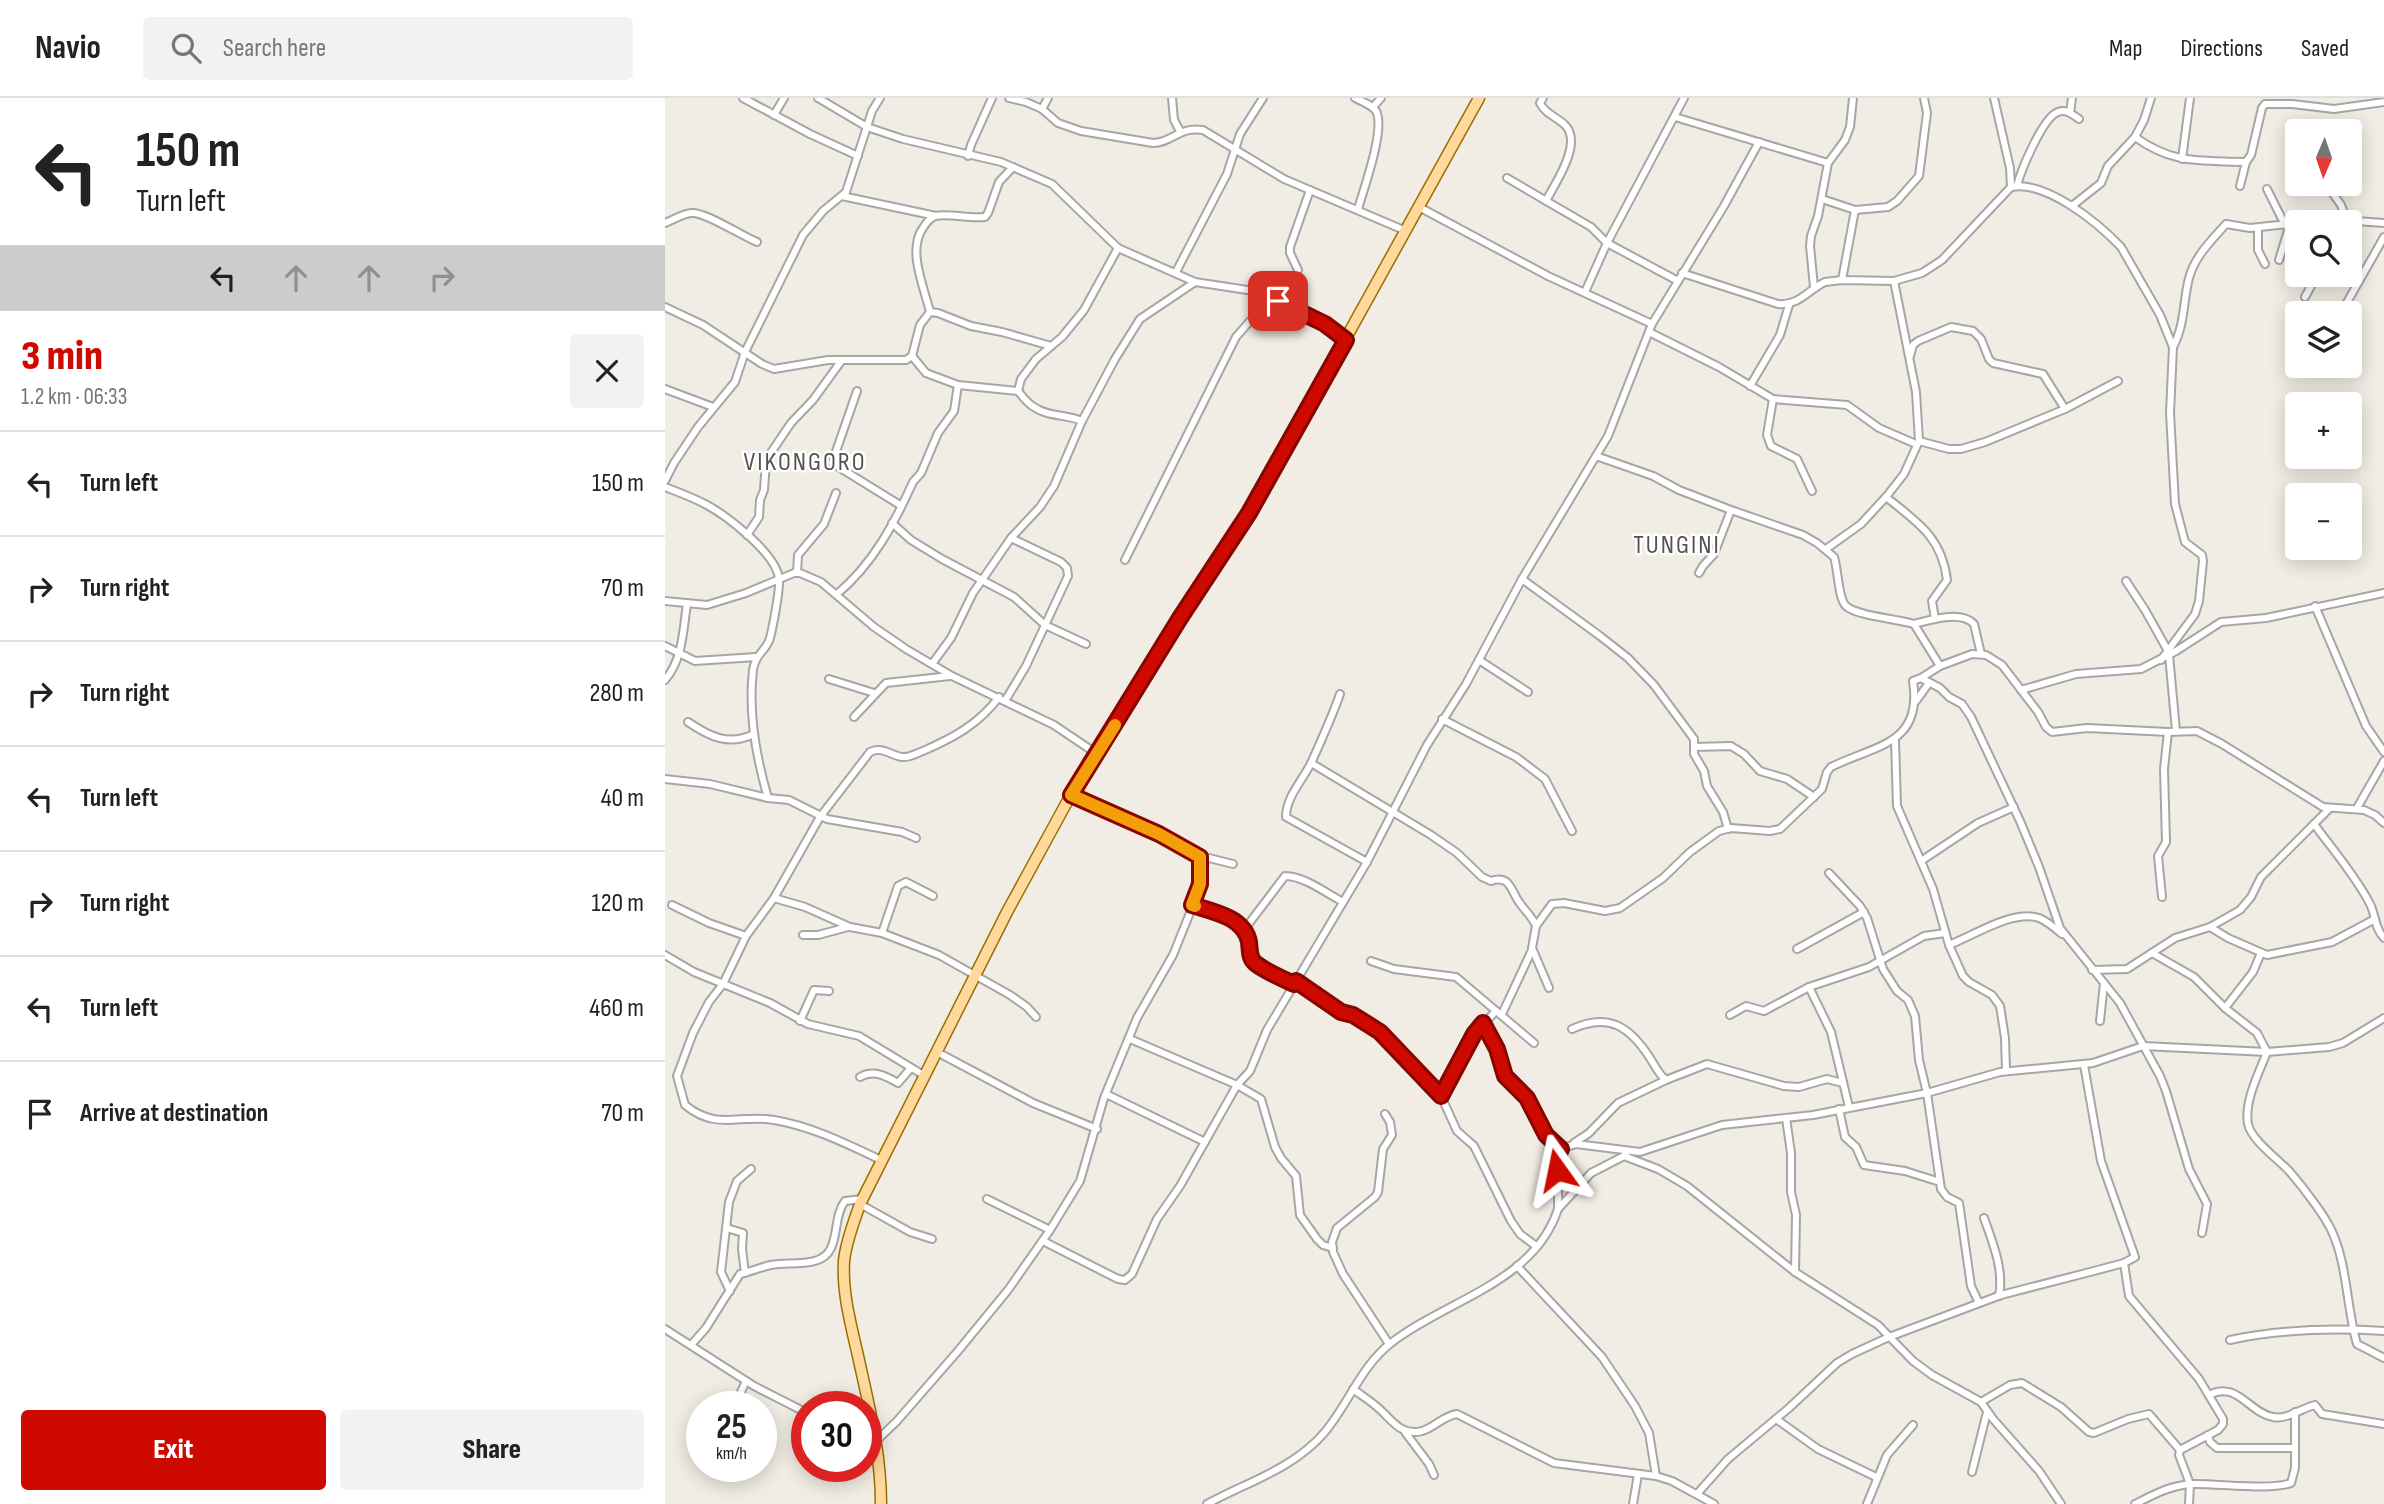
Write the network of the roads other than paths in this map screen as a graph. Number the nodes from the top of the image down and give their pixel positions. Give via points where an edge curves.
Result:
1 (743, 98) edge
2 (784, 98) edge
3 (818, 98) edge
4 (880, 98) edge
5 (992, 98) edge
6 (1009, 98) edge
7 (1048, 98) edge
8 (1172, 98) edge
9 (1263, 98) edge
10 (1355, 98) edge
11 (1381, 98) edge
12 (1479, 98) edge
13 (1543, 98) edge
14 (1684, 98) edge
15 (1853, 98) edge
16 (1923, 98) edge
17 (1994, 98) edge
18 (2072, 98) edge
19 (2151, 98) edge
20 (2190, 98) edge
21 (2384, 102) edge
22 (1373, 107) junction
23 (1042, 110) junction
24 (2070, 113) junction
25 (774, 115) junction
26 (1675, 117) junction
27 (2079, 119) dead end
28 (867, 127) junction
29 (1181, 131) junction
30 (2135, 137) junction
31 (1759, 142) junction
32 (1235, 149) junction
33 (858, 156) junction
34 (968, 156) junction
35 (2182, 159) junction
36 (2246, 162) junction
37 (1828, 163) junction
38 (1013, 167) junction
39 (1507, 178) dead end
40 (2014, 186) junction
41 (2241, 186) dead end
42 (2267, 189) dead end
43 (1310, 190) junction
44 (842, 196) junction
45 (1822, 200) junction
46 (1546, 201) junction
47 (2072, 206) junction
48 (1419, 208) junction
49 (1358, 209) junction
50 (1856, 210) junction
51 (2285, 215) edge
52 (936, 216) junction
53 (2362, 222) edge
54 (665, 223) edge
55 (2384, 223) edge
56 (2285, 225) edge
57 (2258, 228) junction
58 (1406, 231) junction
59 (2384, 237) edge
60 (757, 242) dead end
61 (2285, 242) edge
62 (1607, 243) junction
63 (1118, 248) junction
64 (2279, 260) dead end
65 (2265, 264) dead end
66 (1298, 271) dead end
67 (1175, 272) junction
68 (1682, 272) junction
69 (1842, 279) junction
70 (1678, 281) junction
71 (1894, 281) junction
72 (1195, 282) junction
73 (1814, 287) junction
74 (2310, 287) edge
75 (1585, 292) junction
76 (2305, 297) dead end
77 (2348, 301) edge
78 (1789, 305) junction
79 (665, 307) edge
80 (930, 312) junction
81 (1303, 312) junction
82 (1651, 328) junction
83 (1346, 340) junction
84 (1051, 346) junction
85 (2173, 346) junction
86 (745, 352) junction
87 (912, 356) junction
88 (1910, 356) junction
89 (842, 360) junction
90 (2118, 381) dead end
91 (958, 385) junction
92 (1750, 386) junction
93 (665, 389) edge
94 (857, 391) dead end
95 (1018, 391) junction
96 (1773, 399) junction
97 (713, 407) junction
98 (2065, 409) junction
99 (1082, 421) junction
100 (1918, 442) junction
101 (1596, 456) junction
102 (665, 481) edge
103 (665, 487) edge
104 (1812, 491) dead end
105 (836, 493) dead end
106 (1886, 497) junction
107 (900, 505) junction
108 (1731, 510) junction
109 (892, 523) junction
110 (747, 535) junction
111 (1010, 538) junction
112 (1826, 549) junction
113 (1125, 561) dead end
114 (797, 573) junction
115 (1699, 573) dead end
116 (779, 579) junction
117 (1522, 579) junction
118 (982, 580) junction
119 (2126, 580) dead end
120 (2384, 593) edge
121 (837, 594) junction
122 (665, 601) edge
123 (687, 604) junction
124 (2315, 606) junction
125 (1935, 619) junction
126 (1914, 624) junction
127 (1045, 625) junction
128 (1086, 644) dead end
129 (665, 646) edge
130 (679, 653) junction
131 (2169, 653) junction
132 (1981, 654) junction
133 (756, 657) junction
134 (1479, 660) junction
135 (932, 664) junction
136 (1940, 666) junction
137 (952, 676) junction
138 (1921, 678) junction
139 (829, 679) dead end
140 (665, 680) edge
141 (1929, 683) junction
142 (2021, 690) junction
143 (1528, 692) dead end
144 (874, 693) junction
145 (1340, 694) dead end
146 (1002, 699) junction
147 (1915, 701) junction
148 (854, 717) dead end
149 (1442, 719) junction
150 (688, 722) dead end
151 (2172, 732) junction
152 (754, 734) junction
153 (1895, 740) junction
154 (1694, 747) junction
155 (2384, 752) edge
156 (1097, 754) junction
157 (2384, 761) edge
158 (1311, 763) junction
159 (665, 779) edge
160 (1071, 795) junction
161 (1814, 797) junction
162 (768, 798) junction
163 (2014, 807) junction
164 (2330, 808) junction
165 (2357, 808) junction
166 (1392, 813) junction
167 (820, 817) junction
168 (2384, 823) edge
169 (2314, 824) junction
170 (1728, 829) junction
171 (1572, 831) dead end
172 (916, 838) dead end
173 (1200, 857) junction
174 (1921, 861) junction
175 (1367, 863) junction
176 (1233, 864) dead end
177 (1829, 873) dead end
178 (933, 896) dead end
179 (2162, 897) dead end
180 (774, 898) junction
181 (1343, 902) junction
182 (673, 905) dead end
183 (1192, 905) junction
184 (1864, 912) junction
185 (2375, 919) junction
186 (1536, 926) junction
187 (850, 927) junction
188 (2210, 927) junction
189 (1244, 930) junction
190 (882, 933) junction
191 (1945, 933) junction
192 (803, 935) dead end
193 (2065, 935) junction
194 (746, 936) junction
195 (2384, 938) edge
196 (1949, 945) junction
197 (1797, 949) dead end
198 (1532, 950) junction
199 (2152, 953) junction
200 (2261, 953) junction
201 (665, 955) edge
202 (1371, 961) dead end
203 (1880, 961) junction
204 (2092, 970) junction
205 (976, 974) junction
206 (1295, 982) junction
207 (2104, 983) junction
208 (723, 984) junction
209 (1809, 987) junction
210 (1549, 988) dead end
211 (829, 991) dead end
212 (2225, 1008) junction
213 (1499, 1012) junction
214 (1730, 1015) dead end
215 (1036, 1017) dead end
216 (2384, 1018) edge
217 (800, 1021) junction
218 (2100, 1021) dead end
219 (1483, 1023) junction
220 (1572, 1030) dead end
221 (1130, 1039) junction
222 (1534, 1043) dead end
223 (2143, 1046) junction
224 (937, 1052) junction
225 (2267, 1052) junction
226 (2084, 1065) junction
227 (911, 1068) junction
228 (2006, 1071) junction
229 (925, 1076) junction
230 (860, 1077) dead end
231 (1666, 1080) junction
232 (1843, 1083) junction
233 (1237, 1085) junction
234 (1927, 1093) junction
235 (1106, 1094) junction
236 (1441, 1096) junction
237 (1849, 1107) junction
238 (1839, 1109) junction
239 (1385, 1114) dead end
240 (1786, 1118) junction
241 (1097, 1129) junction
242 (1205, 1142) junction
243 (1571, 1145) junction
244 (1561, 1149) junction
245 (1627, 1154) junction
246 (881, 1160) junction
247 (751, 1169) dead end
248 (1940, 1182) junction
249 (986, 1199) dead end
250 (862, 1201) junction
251 (1558, 1209) junction
252 (1984, 1219) dead end
253 (727, 1228) junction
254 (1050, 1230) junction
255 (2203, 1233) dead end
256 (932, 1239) dead end
257 (1043, 1241) junction
258 (1536, 1246) junction
259 (1333, 1248) junction
260 (2124, 1263) junction
261 (1517, 1266) junction
262 (1795, 1272) junction
263 (745, 1273) junction
264 (2001, 1284) junction
265 (730, 1291) junction
266 (2013, 1292) junction
267 (1999, 1296) junction
268 (1979, 1303) junction
269 (665, 1329) edge
270 (2352, 1329) junction
271 (2384, 1331) edge
272 (1889, 1337) junction
273 (2230, 1340) dead end
274 (1389, 1344) junction
275 (691, 1345) junction
276 (2384, 1358) edge
277 (746, 1381) junction
278 (1353, 1389) junction
279 (741, 1391) edge
280 (865, 1391) edge
281 (2210, 1395) junction
282 (1981, 1402) junction
283 (791, 1406) edge
284 (1987, 1412) junction
285 (2295, 1412) junction
286 (1776, 1419) junction
287 (2384, 1424) edge
288 (1913, 1425) dead end
289 (882, 1429) edge
290 (1404, 1431) junction
291 (2208, 1435) junction
292 (2295, 1448) junction
293 (2180, 1450) junction
294 (1972, 1472) dead end
295 (1638, 1474) junction
296 (1434, 1475) dead end
297 (1656, 1476) junction
298 (1876, 1477) junction
299 (881, 1482) edge
300 (2190, 1484) junction
301 (1697, 1494) junction
302 (881, 1504) edge
303 (1208, 1504) edge
304 (1633, 1504) edge
305 (1714, 1504) edge
306 (1867, 1504) edge
307 (2061, 1504) edge
308 (2135, 1504) edge
309 (2189, 1504) edge

1 - 25 street
2 - 25 street
3 - 28 street
4 - 28 street
5 - 34 street
6 - 23 street
7 - 23 street
8 - 29 street via 1174,120
9 - 32 street
10 - 22 street
11 - 22 street
12 - 48 main road
13 - 46 street via 1543,109 1569,128 1571,136 1570,156
14 - 26 street
15 - 37 street via 1845,140
16 - 50 street via 1927,113 1919,176 1888,207
17 - 40 street
18 - 24 street
19 - 30 street
20 - 35 street
21 - 36 street via 2334,109 2265,104
22 - 49 street via 1379,131
23 - 29 street via 1058,123 1081,131 1153,143
24 - 27 street
24 - 40 street via 2053,114
25 - 33 street
26 - 31 street
26 - 62 street
28 - 33 street
28 - 34 street
29 - 32 street via 1203,130
30 - 35 street via 2163,154
30 - 47 street via 2108,166 2101,183
31 - 37 street
31 - 68 street
32 - 43 street
32 - 67 street via 1227,174
33 - 44 street
34 - 38 street
35 - 36 street
36 - 41 street
37 - 45 street
38 - 52 street via 999,182 985,217
38 - 63 street via 1052,184
39 - 46 street
40 - 47 street via 2032,188
40 - 71 street via 1942,260 1922,273
42 - 51 street
43 - 49 street
43 - 66 street via 1290,247
44 - 52 street
44 - 86 street via 803,234
45 - 50 street
45 - 73 street via 1809,246
46 - 62 street via 1591,227
47 - 85 street via 2121,247
48 - 58 main road
48 - 75 street
49 - 58 street
50 - 69 street
52 - 80 street via 918,235 915,248
53 - 55 street
54 - 60 street via 695,213
56 - 57 street
57 - 65 street via 2258,250
57 - 85 street via 2225,224 2203,251 2189,278 2181,330
58 - 83 main road
59 - 77 street
61 - 64 street
62 - 70 street
62 - 75 street
63 - 67 street
63 - 84 street via 1084,310
67 - 72 street
68 - 70 street
68 - 78 street
69 - 71 street
69 - 73 street
70 - 82 street
71 - 88 street
72 - 81 street via 1254,290
72 - 99 street via 1140,319
73 - 78 street
74 - 76 street
75 - 82 street
78 - 92 street via 1780,335
79 - 86 street
80 - 84 street
80 - 87 street via 920,325
81 - 83 street
81 - 113 street via 1250,321 1236,337
82 - 92 street
82 - 101 street
83 - 156 main road via 1249,513
84 - 95 street via 1021,379
85 - 131 street via 2170,413 2175,503 2185,542 2203,561 2195,614
86 - 89 street via 774,369
86 - 97 street via 735,382
87 - 89 street via 891,362
87 - 91 street via 926,373
88 - 98 street via 1917,341 1945,328 1966,328 1981,340 1993,363 2043,374
88 - 100 street
89 - 110 street via 766,460 759,516
90 - 98 street
91 - 95 street
91 - 107 street via 954,411
92 - 96 street
93 - 97 street
94 - 107 street via 832,463
95 - 99 street via 1033,407
96 - 100 street via 1847,405 1879,428
96 - 104 street via 1767,435 1771,446 1797,458
97 - 102 street
98 - 100 street via 1961,449
99 - 111 street via 1054,486
100 - 106 street via 1904,474
101 - 108 street
101 - 117 street
103 - 110 street via 707,505
105 - 114 street via 824,524 799,555
106 - 112 street via 1861,524
106 - 125 street via 1921,525 1937,545 1947,580 1932,601
107 - 109 street
108 - 112 street via 1803,535
108 - 115 street via 1712,557
109 - 118 street via 911,540
109 - 121 street via 860,573
110 - 116 street via 773,564
111 - 118 street
111 - 127 street via 1067,568 1065,584
112 - 126 street via 1835,560 1847,607
114 - 116 street
114 - 121 street
116 - 123 street via 707,605
116 - 133 street via 770,640
117 - 134 street
117 - 154 street via 1640,670 1685,726
118 - 127 street via 1014,597
118 - 135 street
119 - 131 street
120 - 124 street
121 - 135 street via 874,627
122 - 123 street
123 - 130 street
124 - 131 street via 2266,618 2221,622
124 - 155 street via 2366,726
125 - 126 street
125 - 132 street via 1972,621
126 - 136 street
127 - 128 street
127 - 146 street via 1016,684
129 - 130 street
130 - 133 street via 702,662
130 - 140 street
131 - 142 street via 2135,671 2076,674
131 - 151 street
132 - 136 street
132 - 142 street via 2002,665
133 - 152 street
134 - 143 street
134 - 149 street
135 - 137 street
136 - 138 street
137 - 144 street via 886,683
137 - 146 street
138 - 141 street
138 - 147 street via 1913,681
139 - 144 street
141 - 147 street
141 - 163 street via 1962,704 1971,717
142 - 151 street via 2052,732 2087,728
144 - 148 street
145 - 158 street
146 - 156 street via 1055,724
146 - 167 street via 971,726 914,754 904,758 881,750 870,752
147 - 153 street via 1905,730
149 - 166 street
149 - 171 street via 1516,757 1545,779
150 - 152 street via 715,738 735,741
151 - 164 street via 2203,733 2318,805
151 - 179 street via 2164,769 2166,842 2158,856
152 - 162 street
153 - 161 street via 1831,767
153 - 174 street via 1896,803
154 - 161 street via 1731,746 1760,771 1787,779
154 - 170 street
156 - 160 main road
157 - 165 street
158 - 166 street
158 - 175 street via 1286,817
159 - 162 street
160 - 173 street
160 - 205 main road
161 - 170 street via 1777,830
162 - 167 street via 792,801
163 - 174 street via 1978,823
163 - 193 street
164 - 165 street
164 - 169 street
165 - 168 street
166 - 175 street
166 - 186 street via 1445,845 1487,879 1503,879
167 - 172 street
167 - 180 street
169 - 185 street via 2352,873
169 - 188 street via 2261,877 2245,906
170 - 186 street via 1708,838 1620,908 1605,911 1554,903
173 - 176 street
173 - 183 street via 1200,884
174 - 191 street
175 - 181 street
177 - 184 street
178 - 190 street via 902,883
180 - 187 street
180 - 194 street
181 - 189 street via 1285,876
181 - 206 street
182 - 194 street
183 - 189 street
183 - 221 street via 1173,955
184 - 197 street
184 - 203 street
185 - 195 street
185 - 200 street via 2332,942
186 - 198 street
187 - 190 street
187 - 192 street
188 - 199 street via 2175,938
188 - 200 street
189 - 206 street via 1253,961
190 - 205 street
191 - 196 street
191 - 203 street via 1924,936
193 - 196 street via 2043,919 2023,917 2002,921
193 - 204 street
194 - 208 street
196 - 228 street via 1965,980 1993,995 2000,1006
198 - 210 street
198 - 213 street
199 - 204 street via 2122,970
199 - 212 street via 2194,977
200 - 212 street via 2253,972
201 - 208 street
202 - 213 street via 1394,969 1454,976
203 - 209 street
203 - 234 street via 1915,1016
204 - 207 street
205 - 215 street
205 - 224 main road
206 - 233 street via 1254,1063
206 - 236 street via 1380,1032
207 - 218 street
207 - 223 street
208 - 217 street
208 - 246 street via 693,1033 677,1076 685,1105 712,1120 773,1120 803,1127
209 - 214 street via 1764,1011 1746,1006
209 - 232 street via 1831,1032
211 - 217 street via 814,990
212 - 225 street via 2257,1033
213 - 219 street
213 - 222 street
216 - 225 street via 2337,1045
217 - 227 street via 859,1036
219 - 236 street
219 - 244 street via 1505,1076 1527,1098 1546,1135
220 - 231 street via 1599,1022 1617,1025 1630,1033
221 - 233 street
221 - 235 street
223 - 225 street
223 - 226 street
223 - 255 street via 2166,1091 2189,1169 2207,1203
224 - 229 main road
224 - 241 street via 1033,1103
225 - 270 street via 2248,1110 2249,1128 2290,1173 2333,1232
226 - 228 street
226 - 260 street via 2101,1161 2136,1254
227 - 229 street
227 - 230 street via 898,1083 873,1073
228 - 234 street
229 - 246 main road
231 - 232 street via 1707,1064 1784,1086 1827,1079
231 - 243 street via 1618,1103
232 - 237 street
233 - 242 street
233 - 259 street via 1262,1101 1275,1147 1296,1176 1300,1215 1323,1245
234 - 237 street
234 - 248 street
235 - 241 street
235 - 242 street
236 - 258 street via 1511,1221
237 - 238 street
238 - 240 street
238 - 248 street via 1845,1137 1864,1165
239 - 259 street via 1392,1135 1383,1149 1378,1192 1337,1228
240 - 245 street via 1714,1127
240 - 262 street via 1796,1215
241 - 254 street via 1080,1181
242 - 257 street via 1157,1219 1128,1278 1118,1279
243 - 244 street
243 - 245 street
244 - 251 street
245 - 251 street via 1591,1173
245 - 262 street via 1686,1186
246 - 250 main road
247 - 253 street via 732,1190
248 - 268 street via 1944,1194 1958,1203 1971,1286
249 - 254 street
250 - 256 street via 911,1232
250 - 263 street via 845,1201 833,1244 820,1259
250 - 280 main road via 844,1261
251 - 258 street
252 - 264 street
253 - 263 street via 743,1233
253 - 265 street via 721,1272
254 - 257 street
257 - 289 street via 958,1352 897,1421
258 - 261 street
259 - 274 street via 1343,1274
260 - 266 street
260 - 281 street via 2126,1286 2136,1307
261 - 274 street
261 - 297 street via 1591,1344 1635,1406 1649,1433
262 - 272 street via 1878,1325
263 - 265 street via 736,1278
264 - 266 street
264 - 267 street
265 - 275 street
266 - 267 street
267 - 268 street
268 - 272 street
269 - 275 street
270 - 271 street
270 - 273 street via 2288,1331
270 - 276 street via 2360,1347
272 - 282 street via 1932,1375
272 - 286 street via 1837,1363
274 - 278 street
275 - 277 street
277 - 279 street
277 - 283 street
278 - 290 street
278 - 303 street via 1325,1433 1302,1454 1266,1478
281 - 285 street via 2230,1391 2274,1418
281 - 291 street via 2223,1424
282 - 284 street
282 - 293 street via 2022,1383 2061,1407 2089,1432 2149,1414
284 - 294 street
284 - 307 street via 2039,1471
285 - 287 street via 2315,1405 2322,1414
285 - 292 street
286 - 298 street via 1818,1449
286 - 301 street
288 - 298 street via 1887,1455
290 - 295 street via 1425,1430 1457,1414 1554,1463
290 - 296 street
291 - 292 street via 2217,1448
291 - 293 street
292 - 300 street via 2293,1478 2286,1485
293 - 300 street
295 - 297 street
295 - 304 street
297 - 301 street
298 - 306 street
299 - 302 main road
300 - 308 street via 2162,1490
300 - 309 street
301 - 305 street

